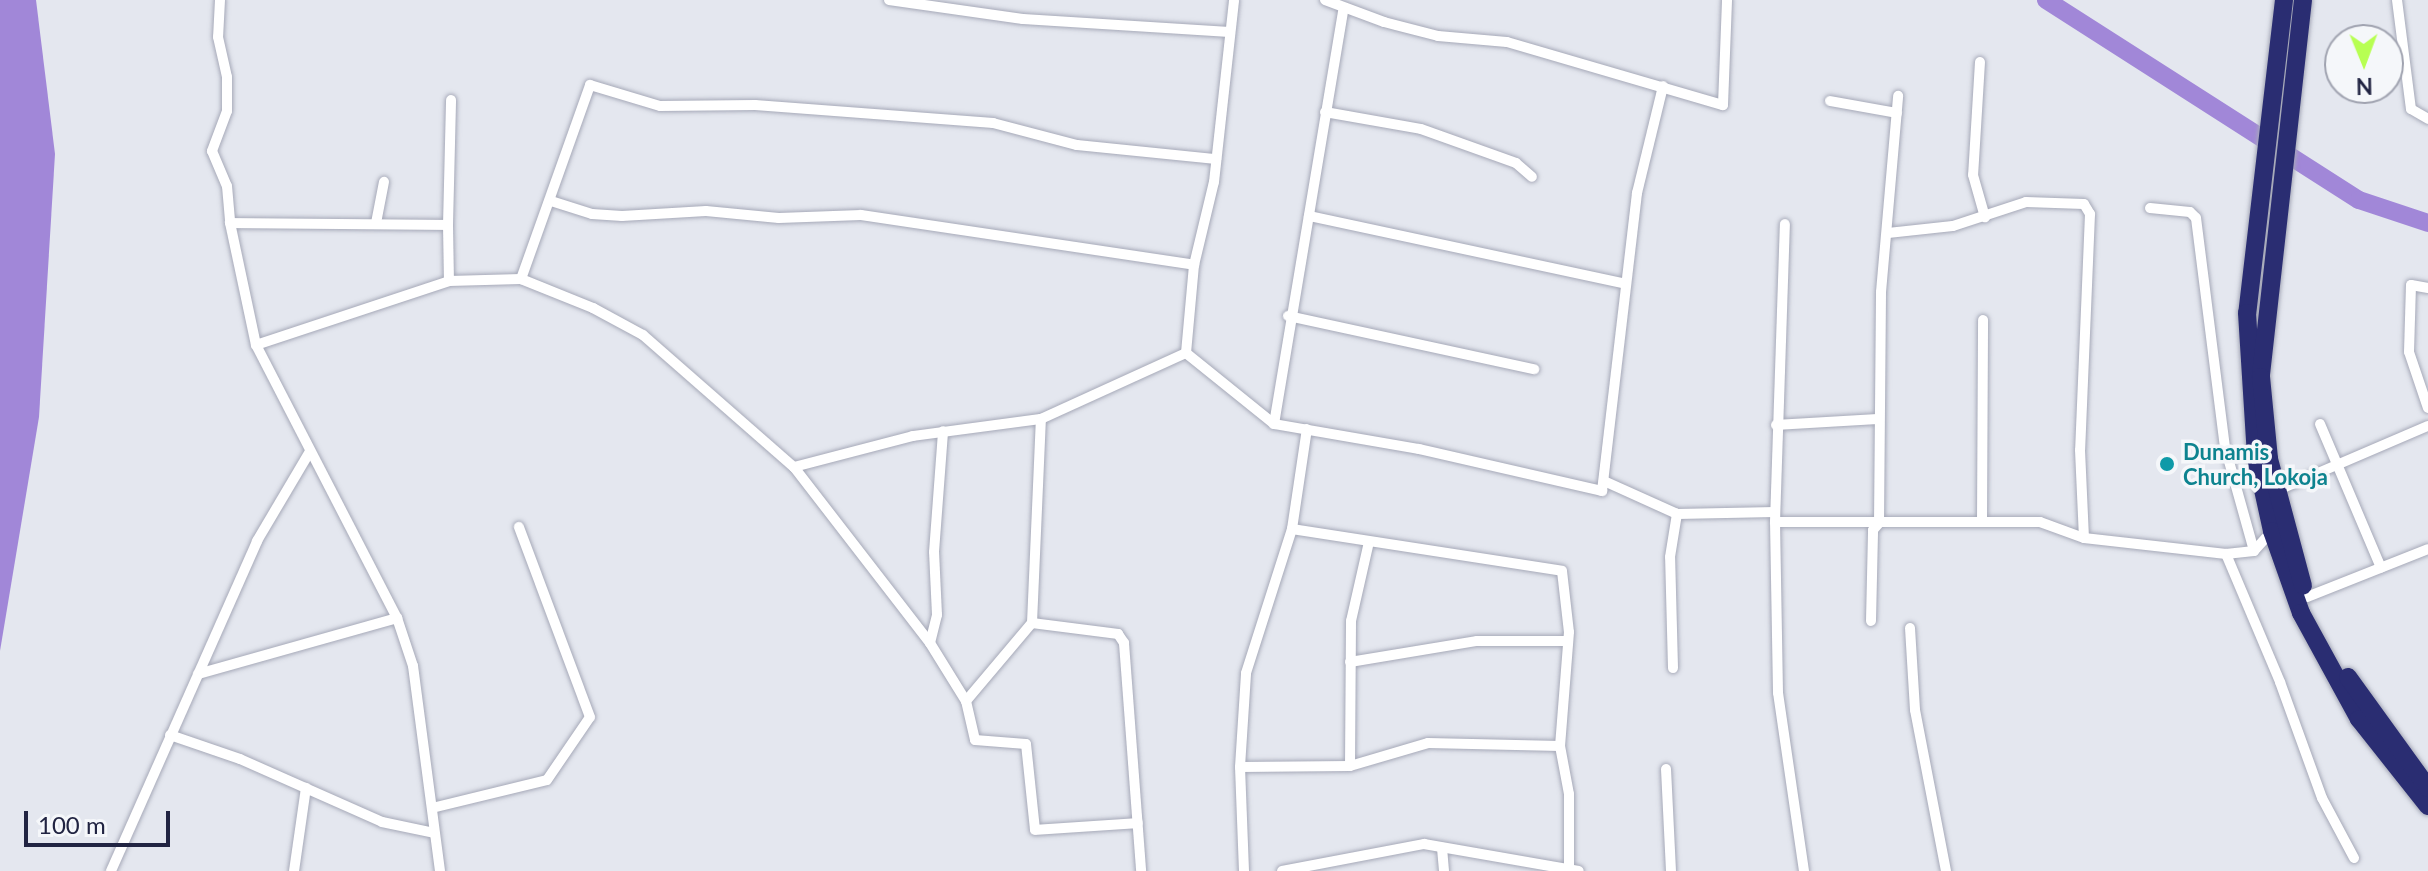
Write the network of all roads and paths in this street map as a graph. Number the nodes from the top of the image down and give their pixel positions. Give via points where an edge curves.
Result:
1 (220, 0) edge
2 (889, 0) edge
3 (1234, 0) edge
4 (1325, 0) edge
5 (1727, 0) edge
6 (2284, 0) edge
7 (2303, 0) edge
8 (2397, 0) edge
9 (1343, 10) junction
10 (1230, 32) junction
11 (1980, 62) dead end
12 (1663, 86) junction
13 (1898, 96) dead end
14 (451, 100) dead end
15 (1830, 101) dead end
16 (1325, 112) junction
17 (1897, 113) junction
18 (2428, 119) edge
19 (1216, 159) junction
20 (1532, 177) dead end
21 (384, 182) dead end
22 (551, 201) junction
23 (2150, 208) dead end
24 (1309, 216) junction
25 (1985, 217) junction
26 (230, 223) junction
27 (376, 223) junction
28 (1785, 224) dead end
29 (448, 225) junction
30 (1888, 233) junction
31 (1194, 265) junction
32 (521, 279) junction
33 (449, 281) junction
34 (1626, 284) junction
35 (2428, 288) edge
36 (1288, 316) junction
37 (1983, 320) dead end
38 (256, 345) junction
39 (1186, 353) junction
40 (1534, 369) dead end
41 (2428, 408) edge
42 (1041, 419) junction
43 (1877, 419) junction
44 (1274, 424) junction
45 (2320, 424) dead end
46 (1776, 425) junction
47 (2428, 426) edge
48 (1307, 429) junction
49 (943, 431) junction
50 (309, 453) junction
51 (2336, 462) junction
52 (794, 467) junction
53 (1604, 481) junction
54 (2276, 491) junction
55 (1677, 514) junction
56 (1775, 517) junction
57 (1982, 522) junction
58 (1879, 523) junction
59 (519, 527) dead end
60 (1292, 529) junction
61 (2272, 531) junction
62 (2084, 538) junction
63 (1369, 542) junction
64 (2428, 549) edge
65 (2254, 551) junction
66 (2226, 554) junction
67 (2381, 568) junction
68 (2307, 597) junction
69 (397, 618) junction
70 (1871, 621) dead end
71 (1032, 623) junction
72 (1910, 628) dead end
73 (1568, 641) junction
74 (930, 643) junction
75 (1350, 662) junction
76 (1673, 668) dead end
77 (198, 674) junction
78 (966, 701) junction
79 (170, 735) junction
80 (1560, 746) junction
81 (2390, 752) junction
82 (1350, 766) junction
83 (1240, 767) junction
84 (1666, 769) dead end
85 (306, 788) junction
86 (2428, 788) edge
87 (2428, 806) edge
88 (432, 808) junction
89 (1138, 823) junction
90 (434, 833) junction
91 (1442, 848) junction
92 (2354, 858) dead end
93 (1335, 865) edge
94 (1574, 870) edge
95 (111, 871) edge
96 (294, 871) edge
97 (440, 871) edge
98 (1141, 871) edge
99 (1244, 871) edge
100 (1282, 871) edge
101 (1444, 871) edge
102 (1671, 871) edge
103 (1804, 871) edge
104 (1946, 871) edge

1 - 26 street via 218,37 227,77 227,111 212,151 227,186
2 - 10 street via 1023,19
3 - 10 street
4 - 9 street
5 - 12 street via 1723,105
6 - 61 highway via 2247,313 2256,458
7 - 54 highway via 2261,377
8 - 18 street via 2411,109
9 - 12 street via 1438,36 1507,42
9 - 16 street
10 - 19 street
11 - 25 street via 1973,175
12 - 34 street via 1637,193
13 - 17 street
14 - 29 street
15 - 17 street
16 - 20 street via 1421,129 1516,163
16 - 24 street
17 - 30 street
19 - 22 street via 1077,145 993,123 755,105 660,106 590,85
19 - 31 street
21 - 27 street
22 - 31 street via 592,214 622,216 706,211 779,218 861,215
22 - 32 street
23 - 65 street via 2190,212 2196,218 2225,447
24 - 34 street
24 - 36 street
25 - 30 street
25 - 62 street via 2026,202 2084,204 2090,214 2080,450
26 - 27 street
26 - 38 street
27 - 29 street
28 - 46 street
29 - 33 street
30 - 43 street
31 - 39 street
32 - 33 street
32 - 52 street via 557,291 643,335
33 - 38 street
34 - 53 street
35 - 41 street via 2411,285 2409,352
36 - 40 street
36 - 44 street
37 - 57 street
38 - 50 street
39 - 42 street
39 - 44 street
42 - 49 street
42 - 71 street
43 - 46 street
43 - 58 street
44 - 48 street
45 - 51 street
46 - 56 street
47 - 51 street
48 - 53 street via 1602,491
48 - 60 street
49 - 52 street
49 - 74 street via 934,552 937,615
50 - 69 street
50 - 77 street via 257,541
51 - 54 street
51 - 67 street
52 - 74 street
53 - 55 street
54 - 68 highway
55 - 56 street
55 - 76 street via 1670,557
56 - 58 street
56 - 103 street via 1778,693
57 - 58 street
57 - 62 street via 2040,522
58 - 70 street via 1873,530
59 - 88 street via 590,717 547,780
60 - 63 street
60 - 83 street via 1246,673
61 - 65 street
61 - 81 highway via 2307,625
62 - 66 street
63 - 73 street via 1562,571
63 - 75 street via 1351,621
64 - 67 street
65 - 66 street
66 - 92 street via 2322,798
67 - 68 street
68 - 81 highway
69 - 77 street
69 - 88 street via 413,666
71 - 78 street
71 - 89 street via 1118,634 1124,643
72 - 104 street via 1918,735
73 - 75 street via 1464,643
73 - 80 street
74 - 78 street
75 - 82 street
77 - 79 street
78 - 89 street via 975,740 1026,744 1035,830
79 - 85 street
79 - 95 street
80 - 82 street via 1428,743
80 - 94 street
81 - 86 highway
81 - 87 highway
82 - 83 street
83 - 99 street
84 - 102 street
85 - 90 street via 382,822
85 - 96 street
88 - 90 street
89 - 98 street
90 - 97 street
91 - 93 street via 1424,844
91 - 94 street
91 - 101 street
93 - 100 street

